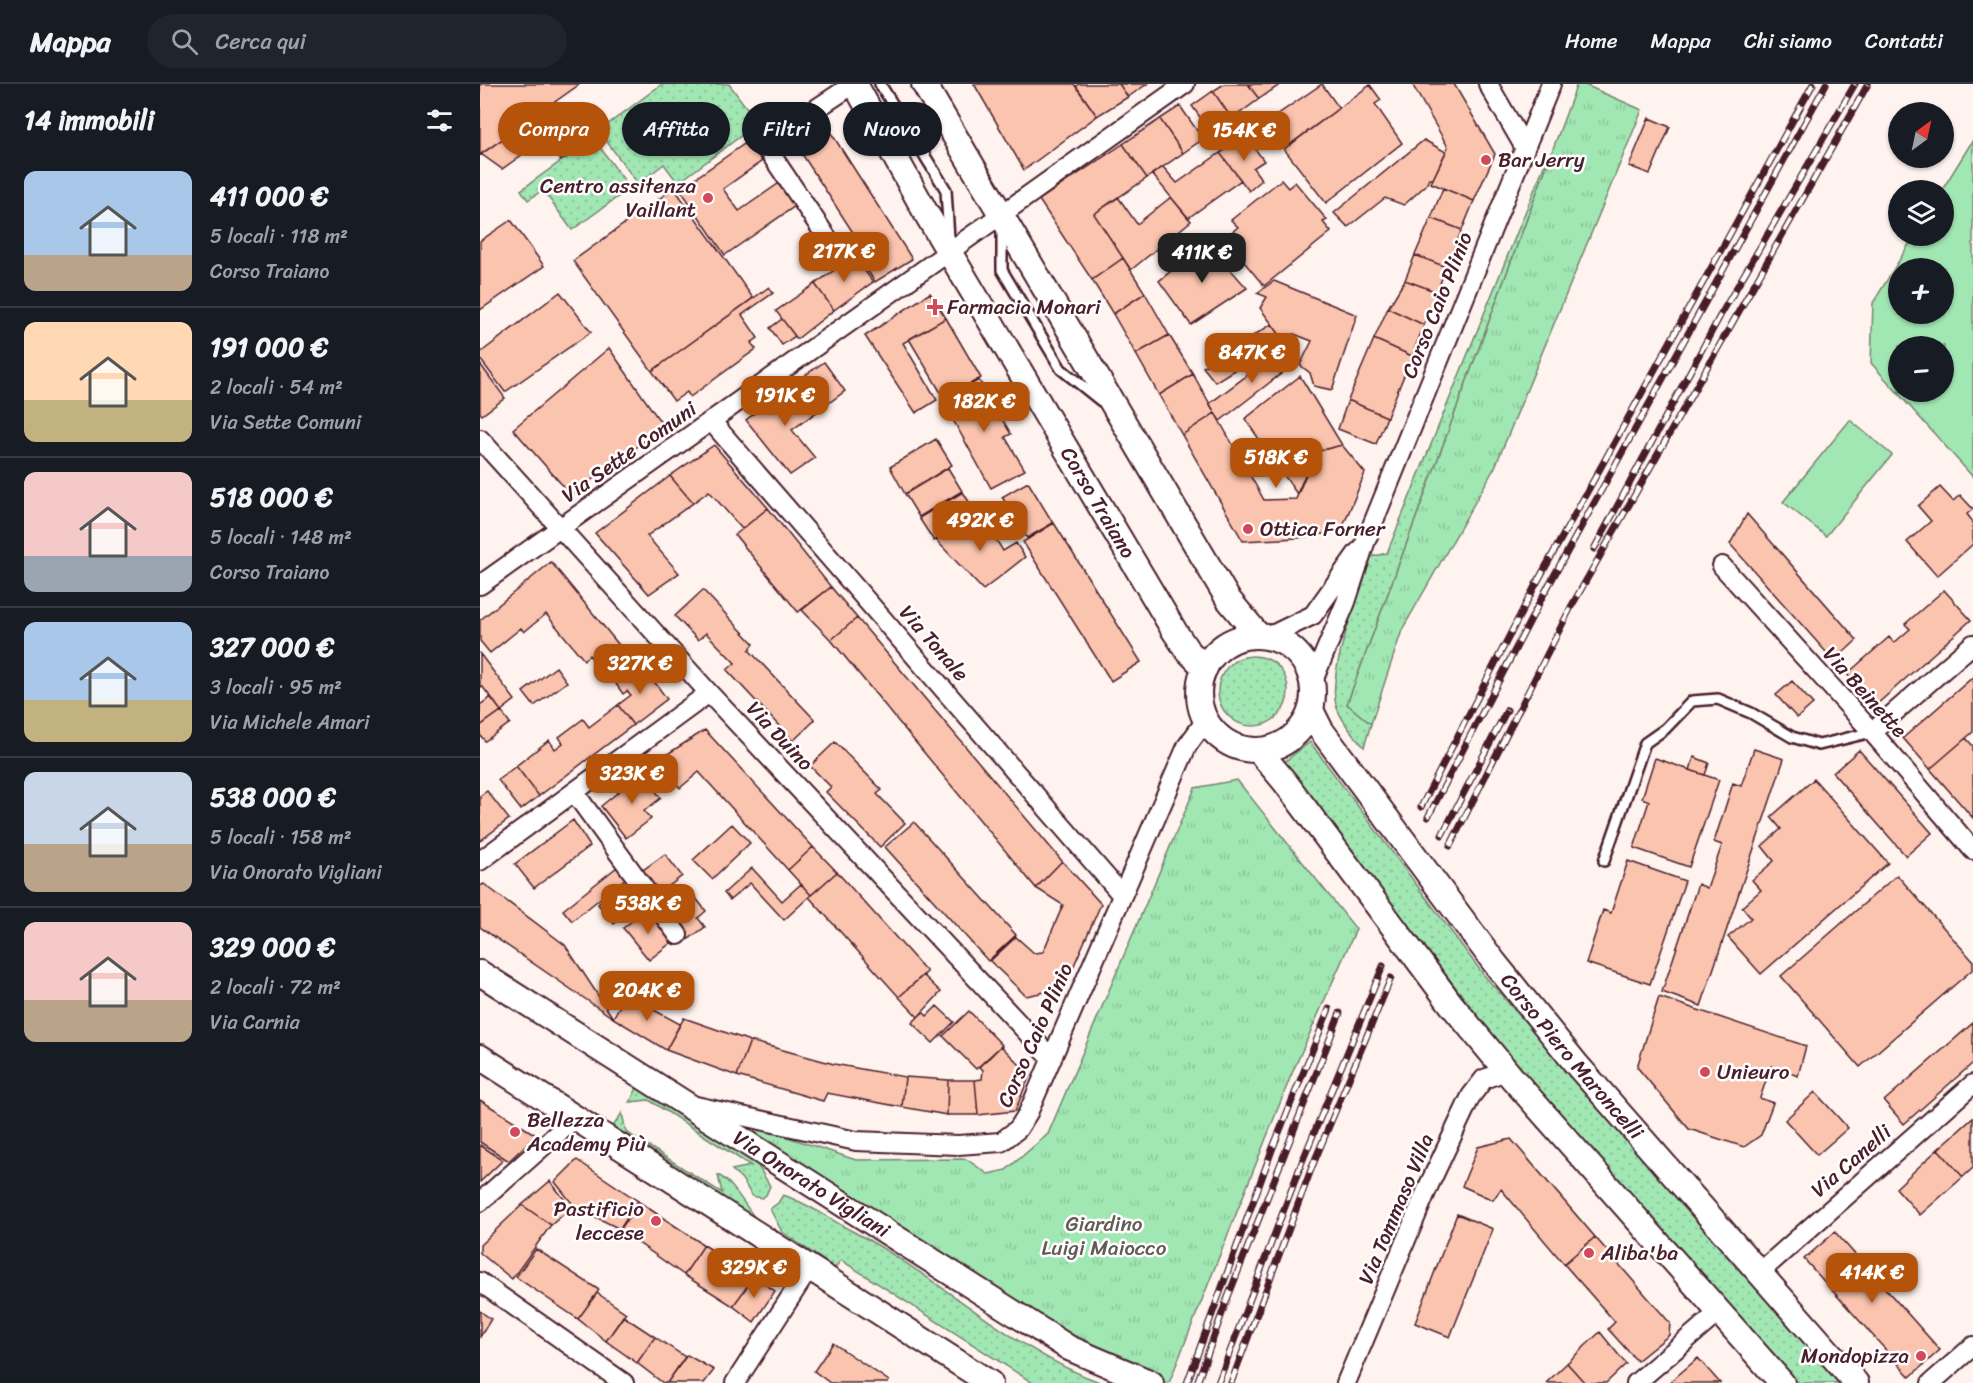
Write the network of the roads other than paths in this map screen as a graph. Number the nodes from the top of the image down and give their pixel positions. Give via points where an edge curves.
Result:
1 (855, 84) edge
2 (880, 84) edge
3 (924, 84) edge
4 (1185, 84) edge
5 (1488, 84) edge
6 (1551, 84) edge
7 (1526, 148) junction
8 (1002, 216) junction
9 (836, 251) dead end
10 (950, 253) junction
11 (712, 422) junction
12 (480, 439) edge
13 (561, 526) junction
14 (1365, 543) junction
15 (1722, 566) dead end
16 (480, 585) edge
17 (1263, 636) junction
18 (1973, 644) edge
19 (1205, 668) junction
20 (1312, 683) junction
21 (709, 693) junction
22 (1311, 710) junction
23 (1206, 720) junction
24 (1872, 732) junction
25 (1259, 751) junction
26 (574, 792) junction
27 (1973, 850) edge
28 (480, 861) edge
29 (1604, 861) dead end
30 (1121, 894) junction
31 (678, 935) dead end
32 (480, 973) edge
33 (480, 1057) edge
34 (1052, 1059) junction
35 (1506, 1071) junction
36 (1973, 1084) edge
37 (688, 1104) junction
38 (575, 1118) junction
39 (480, 1202) edge
40 (810, 1267) junction
41 (1760, 1272) junction
42 (480, 1282) edge
43 (1719, 1312) junction
44 (1973, 1346) edge
45 (624, 1383) edge
46 (735, 1383) edge
47 (990, 1383) edge
48 (1151, 1383) edge
49 (1346, 1383) edge
50 (1636, 1383) edge
51 (1782, 1383) edge
52 (1856, 1383) edge
53 (1931, 1383) edge

1 - 9 street, Corso Traiano via 773,137 770,153
1 - 10 main road, Corso Traiano
2 - 10 lane via 946,190
3 - 8 main road
4 - 8 street, Via Sette Comuni
5 - 7 street
6 - 7 street, Corso Caio Plinio
7 - 14 street, Corso Caio Plinio
8 - 10 street, Via Sette Comuni
8 - 17 main road via 1228,599
10 - 11 street, Via Sette Comuni
10 - 19 main road, Corso Traiano via 1175,632
11 - 13 street, Via Sette Comuni
11 - 30 street, Via Tonale
12 - 13 street, Via Duino
13 - 16 street, Via Sette Comuni
13 - 21 street, Via Duino
14 - 17 street, Corso Caio Plinio via 1313,615
14 - 20 street, Corso Caio Plinio via 1346,602
15 - 24 street, Via Beinette
17 - 19 main road via 1231,643 1212,657
17 - 20 main road via 1275,639 1300,657
18 - 24 street
19 - 23 main road via 1197,694
20 - 22 main road
21 - 26 street
21 - 34 street, Via Duino
22 - 25 main road via 1294,735
22 - 41 main road, Corso Piero Maroncelli via 1321,730 1494,962 1577,1065
23 - 25 main road via 1231,743
23 - 30 street, Corso Caio Plinio via 1187,747
24 - 27 street, Via Beinette
24 - 29 lane via 1819,745 1792,737 1718,699 1692,700 1665,729 1645,743
25 - 35 main road
26 - 28 street
26 - 31 street
30 - 34 street, Corso Caio Plinio
32 - 37 main road, Via Onorato Vigliani
33 - 38 main road
34 - 37 street, Corso Caio Plinio via 1028,1113 1018,1129 1001,1142 958,1145 856,1141
35 - 43 main road
35 - 49 street, Via Tommaso Villa via 1484,1079 1471,1096
36 - 41 street, Via Canelli
37 - 48 main road, Via Onorato Vigliani via 1069,1348
38 - 39 street
38 - 40 main road
40 - 46 street
40 - 47 main road
41 - 52 main road, Corso Piero Maroncelli
42 - 45 street
43 - 50 street
43 - 51 main road
44 - 53 street

